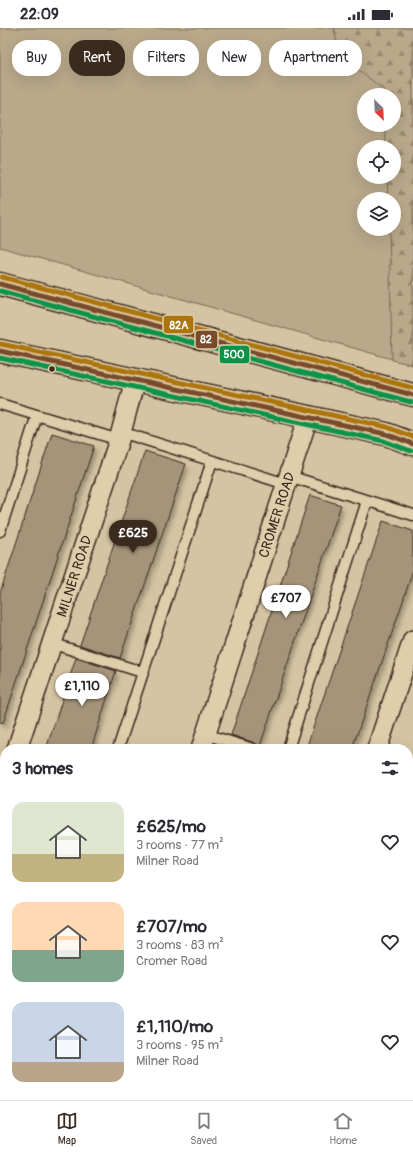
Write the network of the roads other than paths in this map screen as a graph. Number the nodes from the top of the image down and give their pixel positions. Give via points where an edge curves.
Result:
1 (0, 284) edge
2 (0, 352) edge
3 (135, 380) junction
4 (413, 395) edge
5 (0, 404) edge
6 (37, 415) junction
7 (308, 417) junction
8 (120, 436) junction
9 (413, 444) edge
10 (212, 461) junction
11 (287, 480) junction
12 (367, 501) junction
13 (413, 516) edge
14 (0, 531) edge
15 (413, 640) edge
16 (51, 643) junction
17 (142, 672) junction
18 (203, 742) edge
19 (19, 744) edge
20 (120, 744) edge
21 (217, 744) edge
22 (290, 744) edge
23 (380, 744) edge

1 - 4 highway
2 - 3 highway
3 - 7 highway
3 - 8 street, MILNER ROAD
5 - 6 lane
6 - 8 lane
6 - 14 lane
7 - 9 highway via 386,434
7 - 11 street, CROMER ROAD
8 - 10 lane
8 - 16 street, MILNER ROAD
10 - 11 lane
10 - 17 lane
11 - 12 lane
11 - 18 street, CROMER ROAD
12 - 13 lane
12 - 22 lane
15 - 23 street
16 - 17 lane
16 - 19 street, MILNER ROAD
17 - 20 lane
18 - 21 lane

